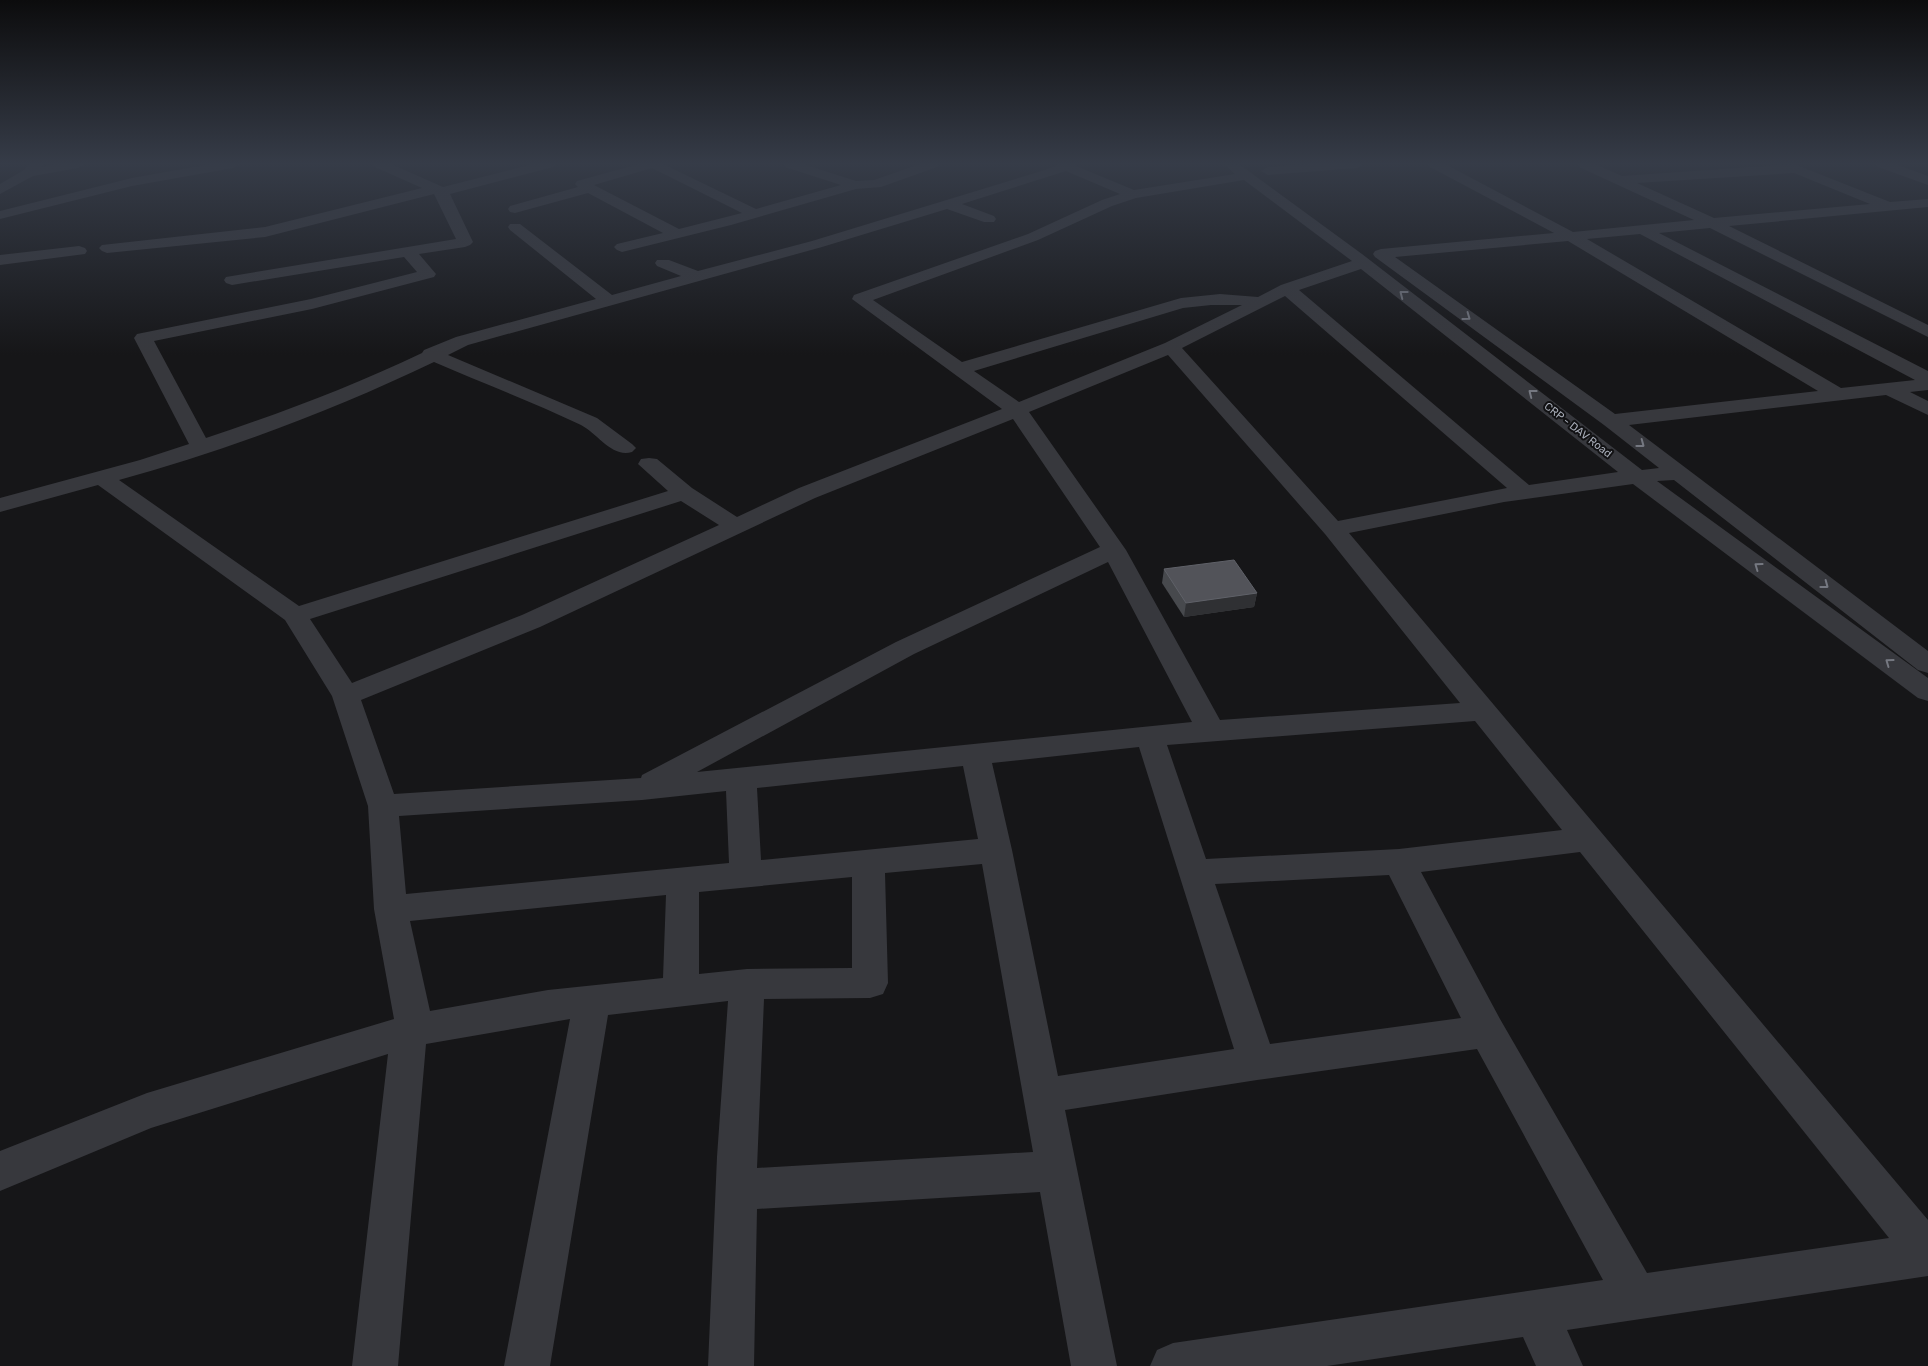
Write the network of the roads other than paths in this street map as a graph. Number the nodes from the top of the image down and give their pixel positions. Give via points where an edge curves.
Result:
1 (283, 228) edge
2 (458, 228) edge
3 (515, 228) edge
4 (665, 228) edge
5 (700, 228) edge
6 (866, 228) edge
7 (1053, 228) edge
8 (1328, 228) edge
9 (1330, 228) edge
10 (1554, 228) edge
11 (1665, 228) edge
12 (1721, 228) edge
13 (1643, 230) junction
14 (677, 234) junction
15 (1570, 236) junction
16 (465, 242) junction
17 (622, 247) dead end
18 (107, 248) dead end
19 (80, 251) dead end
20 (408, 252) junction
21 (1372, 259) junction
22 (0, 260) edge
23 (472, 260) dead end
24 (663, 263) dead end
25 (698, 277) junction
26 (232, 280) dead end
27 (1287, 289) junction
28 (609, 301) junction
29 (1260, 302) junction
30 (1928, 332) edge
31 (1171, 347) junction
32 (431, 354) junction
33 (959, 369) junction
34 (1928, 379) edge
35 (1928, 384) edge
36 (1890, 389) junction
37 (1838, 395) junction
38 (1928, 409) edge
39 (1017, 410) junction
40 (1611, 421) junction
41 (201, 448) junction
42 (625, 448) dead end
43 (649, 464) dead end
44 (1678, 472) junction
45 (1637, 476) junction
46 (104, 478) junction
47 (1523, 491) junction
48 (684, 493) junction
49 (0, 505) edge
50 (736, 526) junction
51 (1333, 529) junction
52 (1114, 550) junction
53 (296, 615) junction
54 (1928, 664) edge
55 (1928, 692) edge
56 (346, 696) junction
57 (1482, 711) junction
58 (1211, 730) junction
59 (1150, 736) junction
60 (975, 754) junction
61 (741, 778) junction
62 (642, 789) junction
63 (383, 806) junction
64 (1588, 839) junction
65 (996, 850) junction
66 (1399, 862) junction
67 (868, 863) junction
68 (1195, 872) junction
69 (746, 875) junction
70 (683, 882) junction
71 (391, 909) junction
72 (747, 984) junction
73 (681, 990) junction
74 (592, 1000) junction
75 (408, 1031) junction
76 (1487, 1031) junction
77 (1257, 1063) junction
78 (1042, 1096) junction
79 (0, 1171) edge
80 (1056, 1171) junction
81 (736, 1190) junction
82 (1928, 1253) edge
83 (1636, 1297) junction
84 (1535, 1312) junction
85 (375, 1366) edge
86 (527, 1366) edge
87 (731, 1366) edge
88 (1094, 1366) edge
89 (1174, 1366) edge
90 (1560, 1366) edge

1 - 18 street
2 - 16 street
3 - 28 street
4 - 14 street
5 - 14 street
6 - 25 street
7 - 33 street via 860,299
8 - 21 street, CRP - DAV Road
9 - 21 street, CRP - DAV Road
10 - 15 street
11 - 13 street
12 - 30 street
13 - 15 street
13 - 34 street
14 - 17 street
15 - 21 street
15 - 37 street
16 - 20 street
16 - 23 street
19 - 22 street
20 - 26 street
20 - 41 street via 428,274 312,304 142,338
21 - 27 street
21 -> 40 street, CRP - DAV Road
45 -> 21 street, CRP - DAV Road
24 - 25 street
25 - 28 street
27 - 29 street
27 - 47 street
28 - 32 street via 462,341
29 - 31 street
29 - 33 street via 1228,298 1182,303
31 - 39 street
31 - 51 street
32 - 41 street via 309,410
32 - 42 street via 590,422
33 - 39 street
35 - 36 street
36 - 37 street
36 - 38 street
37 - 40 street
39 - 50 street via 807,493
39 - 52 street
40 -> 44 street, CRP - DAV Road
41 - 46 street
43 - 48 street
44 - 45 street
44 -> 54 street, CRP - DAV Road
45 - 47 street
55 -> 45 street, CRP - DAV Road
46 - 49 street
46 - 53 street
47 - 51 street
48 - 50 street
48 - 53 street
50 - 56 street via 531,621
51 - 57 street
52 - 58 street
52 - 62 street via 904,648
53 - 56 street
56 - 63 street
57 - 58 street
57 - 64 street
58 - 59 street
59 - 60 street
59 - 68 street
60 - 61 street
60 - 65 street
61 - 62 street
61 - 69 street
62 - 63 street
63 - 71 street
64 - 66 street
64 - 82 street
65 - 67 street
65 - 78 street
66 - 68 street
66 - 76 street
67 - 69 street
67 - 72 street via 870,983
68 - 77 street
69 - 70 street
70 - 71 street
70 - 73 street
71 - 75 street via 413,1018
72 - 73 street
72 - 81 street
73 - 74 street
74 - 75 street
74 - 86 street
75 - 79 street via 147,1111
75 - 85 street
76 - 77 street
76 - 83 street
77 - 78 street
78 - 80 street
80 - 81 street
80 - 88 street
81 - 87 street
82 - 83 street
83 - 84 street
84 - 89 street
84 - 90 street

